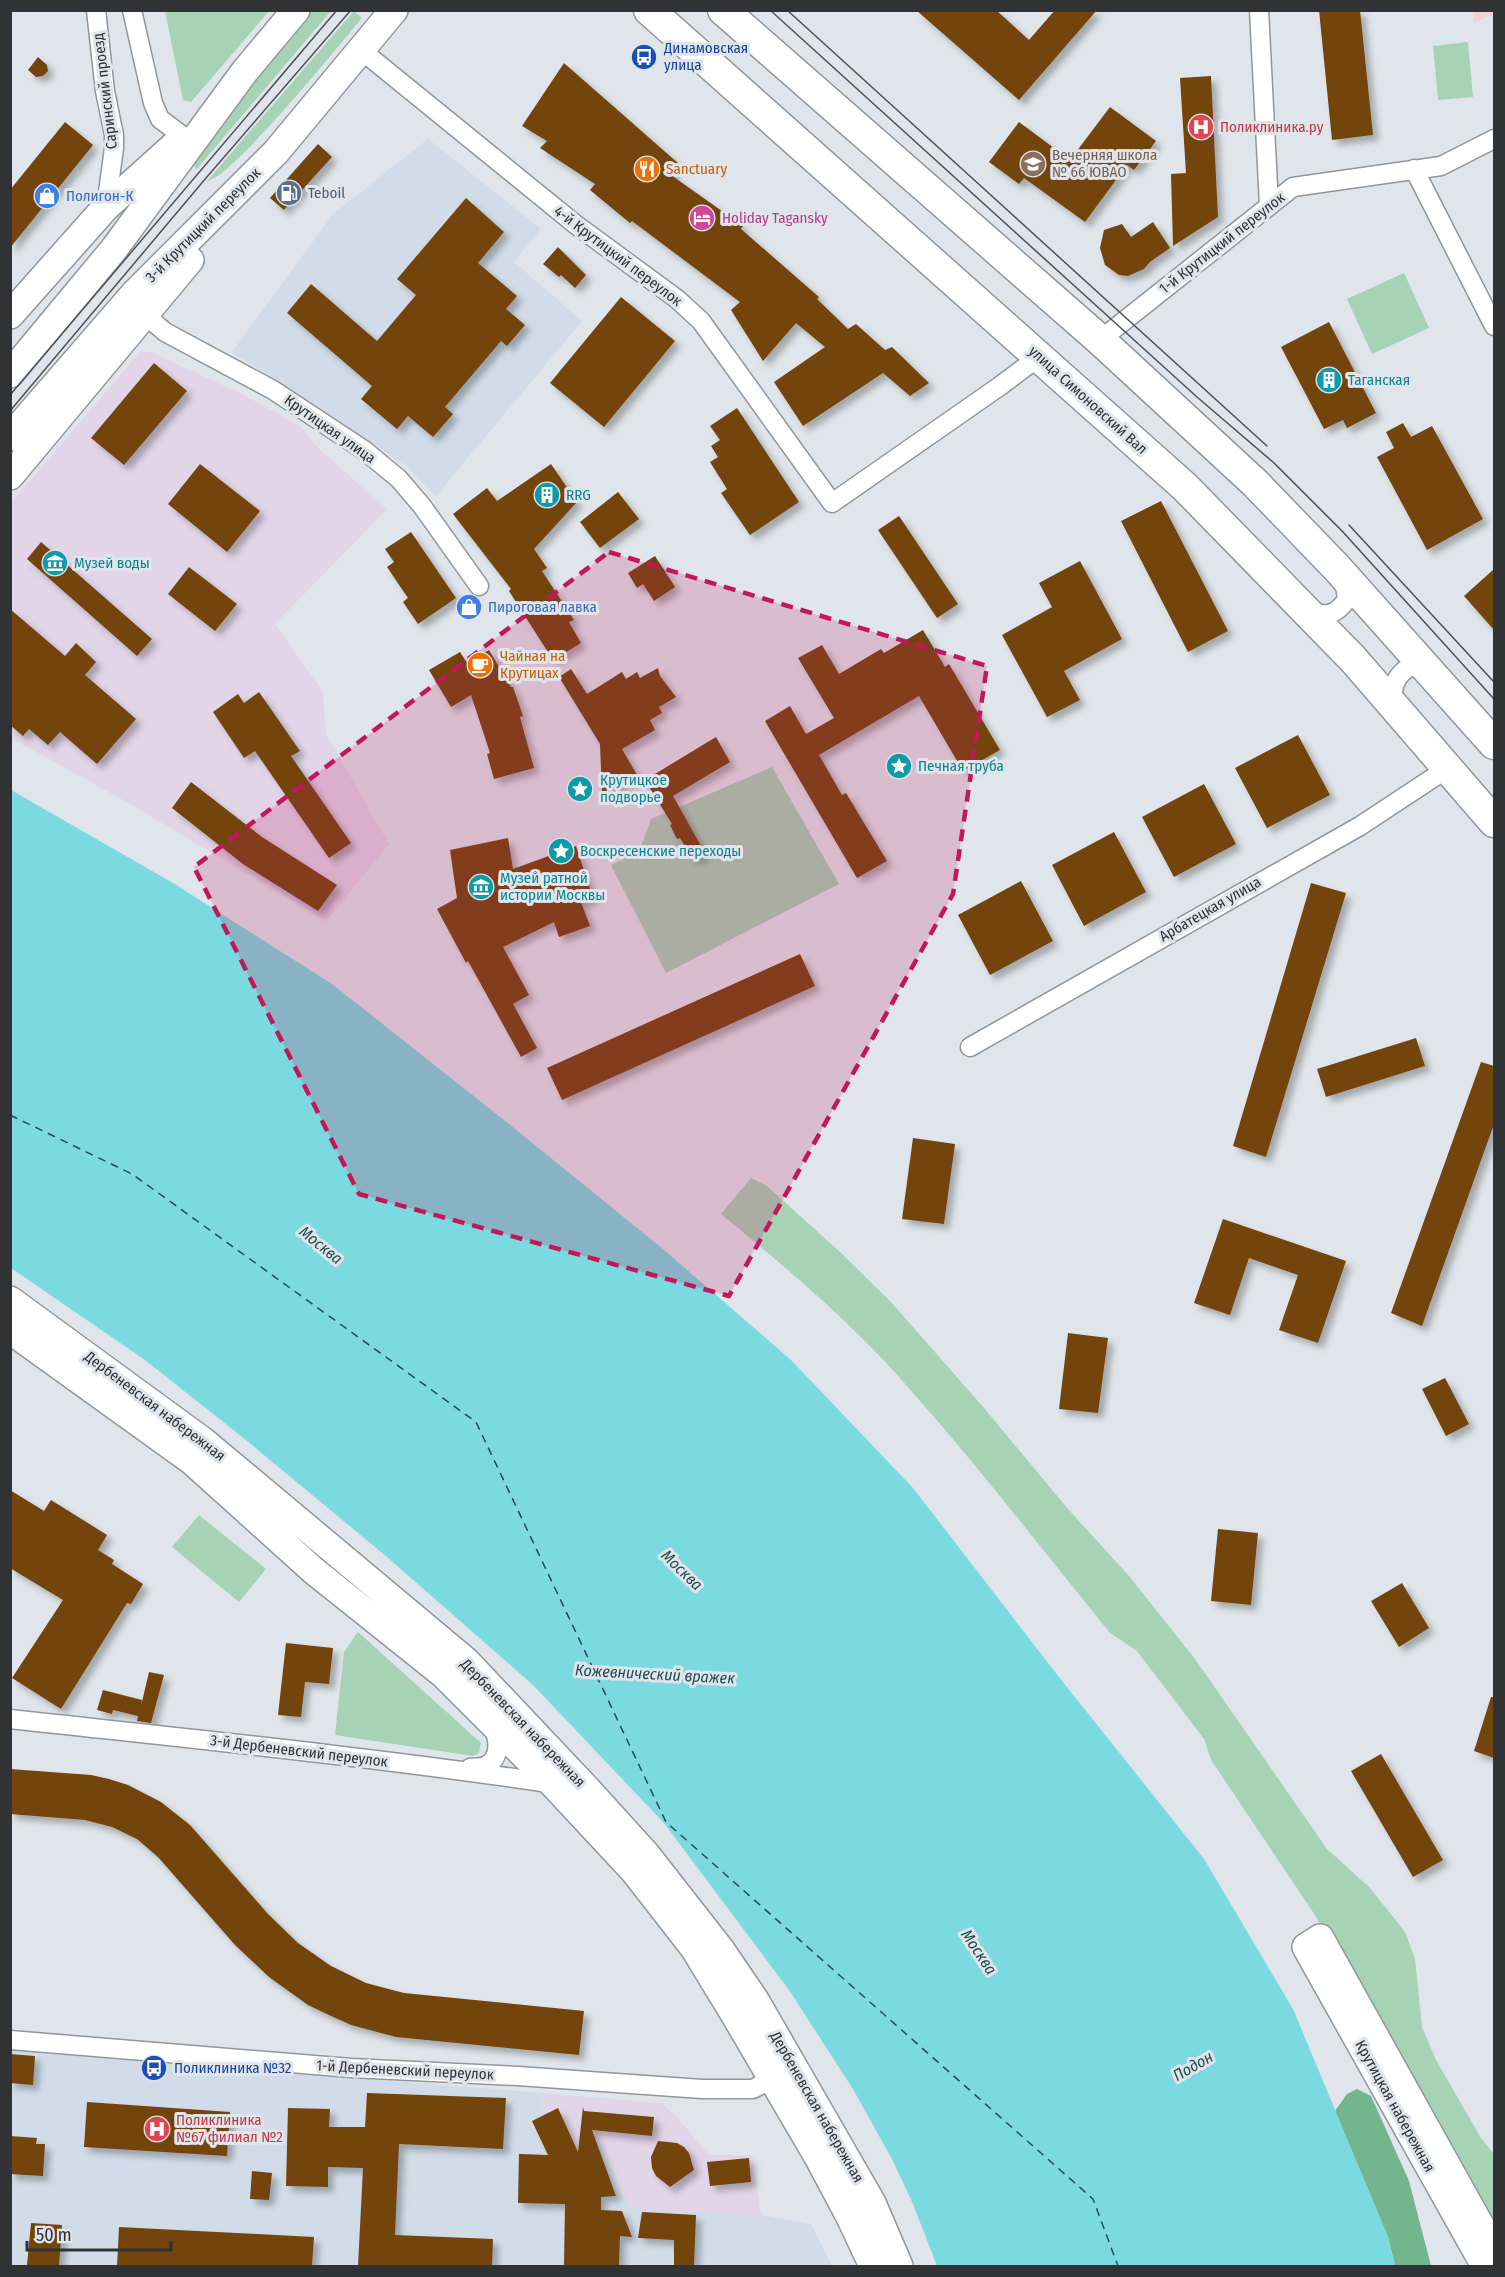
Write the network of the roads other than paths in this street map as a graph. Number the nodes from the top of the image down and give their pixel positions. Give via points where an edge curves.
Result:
1 (96, 10) edge
2 (132, 10) edge
3 (296, 10) edge
4 (394, 10) edge
5 (649, 10) edge
6 (723, 10) edge
7 (1259, 10) edge
8 (361, 50) junction
9 (245, 71) junction
10 (184, 137) junction
11 (1494, 139) edge
12 (1414, 169) junction
13 (1269, 205) junction
14 (106, 207) junction
15 (76, 240) junction
16 (106, 258) junction
17 (139, 304) junction
18 (10, 315) edge
19 (1494, 326) edge
20 (1100, 340) junction
21 (1040, 356) junction
22 (10, 374) edge
23 (10, 437) edge
24 (10, 476) edge
25 (1337, 568) junction
26 (479, 586) dead end
27 (1301, 604) junction
28 (1435, 678) junction
29 (1398, 711) junction
30 (1494, 744) edge
31 (1448, 768) junction
32 (1494, 822) edge
33 (970, 1047) dead end
34 (10, 1300) edge
35 (10, 1330) edge
36 (487, 1718) junction
37 (10, 1719) edge
38 (454, 1770) junction
39 (553, 1784) junction
40 (586, 1788) junction
41 (10, 2040) edge
42 (783, 2072) junction
43 (1494, 2250) edge
44 (873, 2266) edge
45 (899, 2266) edge
46 (1485, 2266) edge

1 - 14 street, Саринский проезд via 114,135
2 - 10 street via 157,115
3 - 9 main road
4 - 8 main road, 3-й Крутицкий переулок
5 - 21 main road, улица Симоновский Вал
6 - 20 main road
7 - 13 street
8 - 17 main road, 3-й Крутицкий переулок via 276,152
8 - 21 street, 4-й Крутицкий переулок via 701,321 832,503
9 - 10 main road
9 - 16 main road
10 - 14 main road
11 - 12 street, 1-й Крутицкий переулок via 1441,166
12 - 13 street, 1-й Крутицкий переулок via 1293,187
12 - 19 street
13 - 20 street, 1-й Крутицкий переулок
14 - 15 main road
15 - 16 main road via 106,239 110,242
15 - 18 main road
16 - 22 main road
17 - 23 main road, 3-й Крутицкий переулок
17 - 24 main road
17 - 26 street, Крутицкая улица via 165,332 273,390 364,450 399,479
20 - 25 main road via 1255,483
21 - 27 main road, улица Симоновский Вал via 1185,487
25 - 27 street via 1347,590 1342,608 1323,614
25 - 28 main road
27 - 29 main road, улица Симоновский Вал
28 - 29 street via 1426,669 1416,667 1400,674 1392,690
28 - 30 main road
29 - 31 main road, улица Симоновский Вал
31 - 32 main road, улица Симоновский Вал
31 - 33 street, Арбатецкая улица via 1360,826
34 - 40 main road, Дербеневская набережная via 203,1441 457,1654
35 - 36 main road, Дербеневская набережная via 192,1461 314,1571 443,1674
36 - 38 street via 498,1741 493,1759 486,1766
36 - 39 main road, Дербеневская набережная
37 - 38 street, 3-й Дербеневский переулок
38 - 39 street, 3-й Дербеневский переулок
39 - 40 street, 3-й Дербеневский переулок
39 - 42 main road, Дербеневская набережная via 634,1871
40 - 42 main road, Дербеневская набережная via 646,1854 721,1950 755,2000
41 - 42 street, 1-й Дербеневский переулок via 351,2068 702,2089 753,2089
42 - 44 main road, Дербеневская набережная
42 - 45 main road, Дербеневская набережная via 872,2203
43 - 46 main road, Крутицкая набережная via 1313,1942

